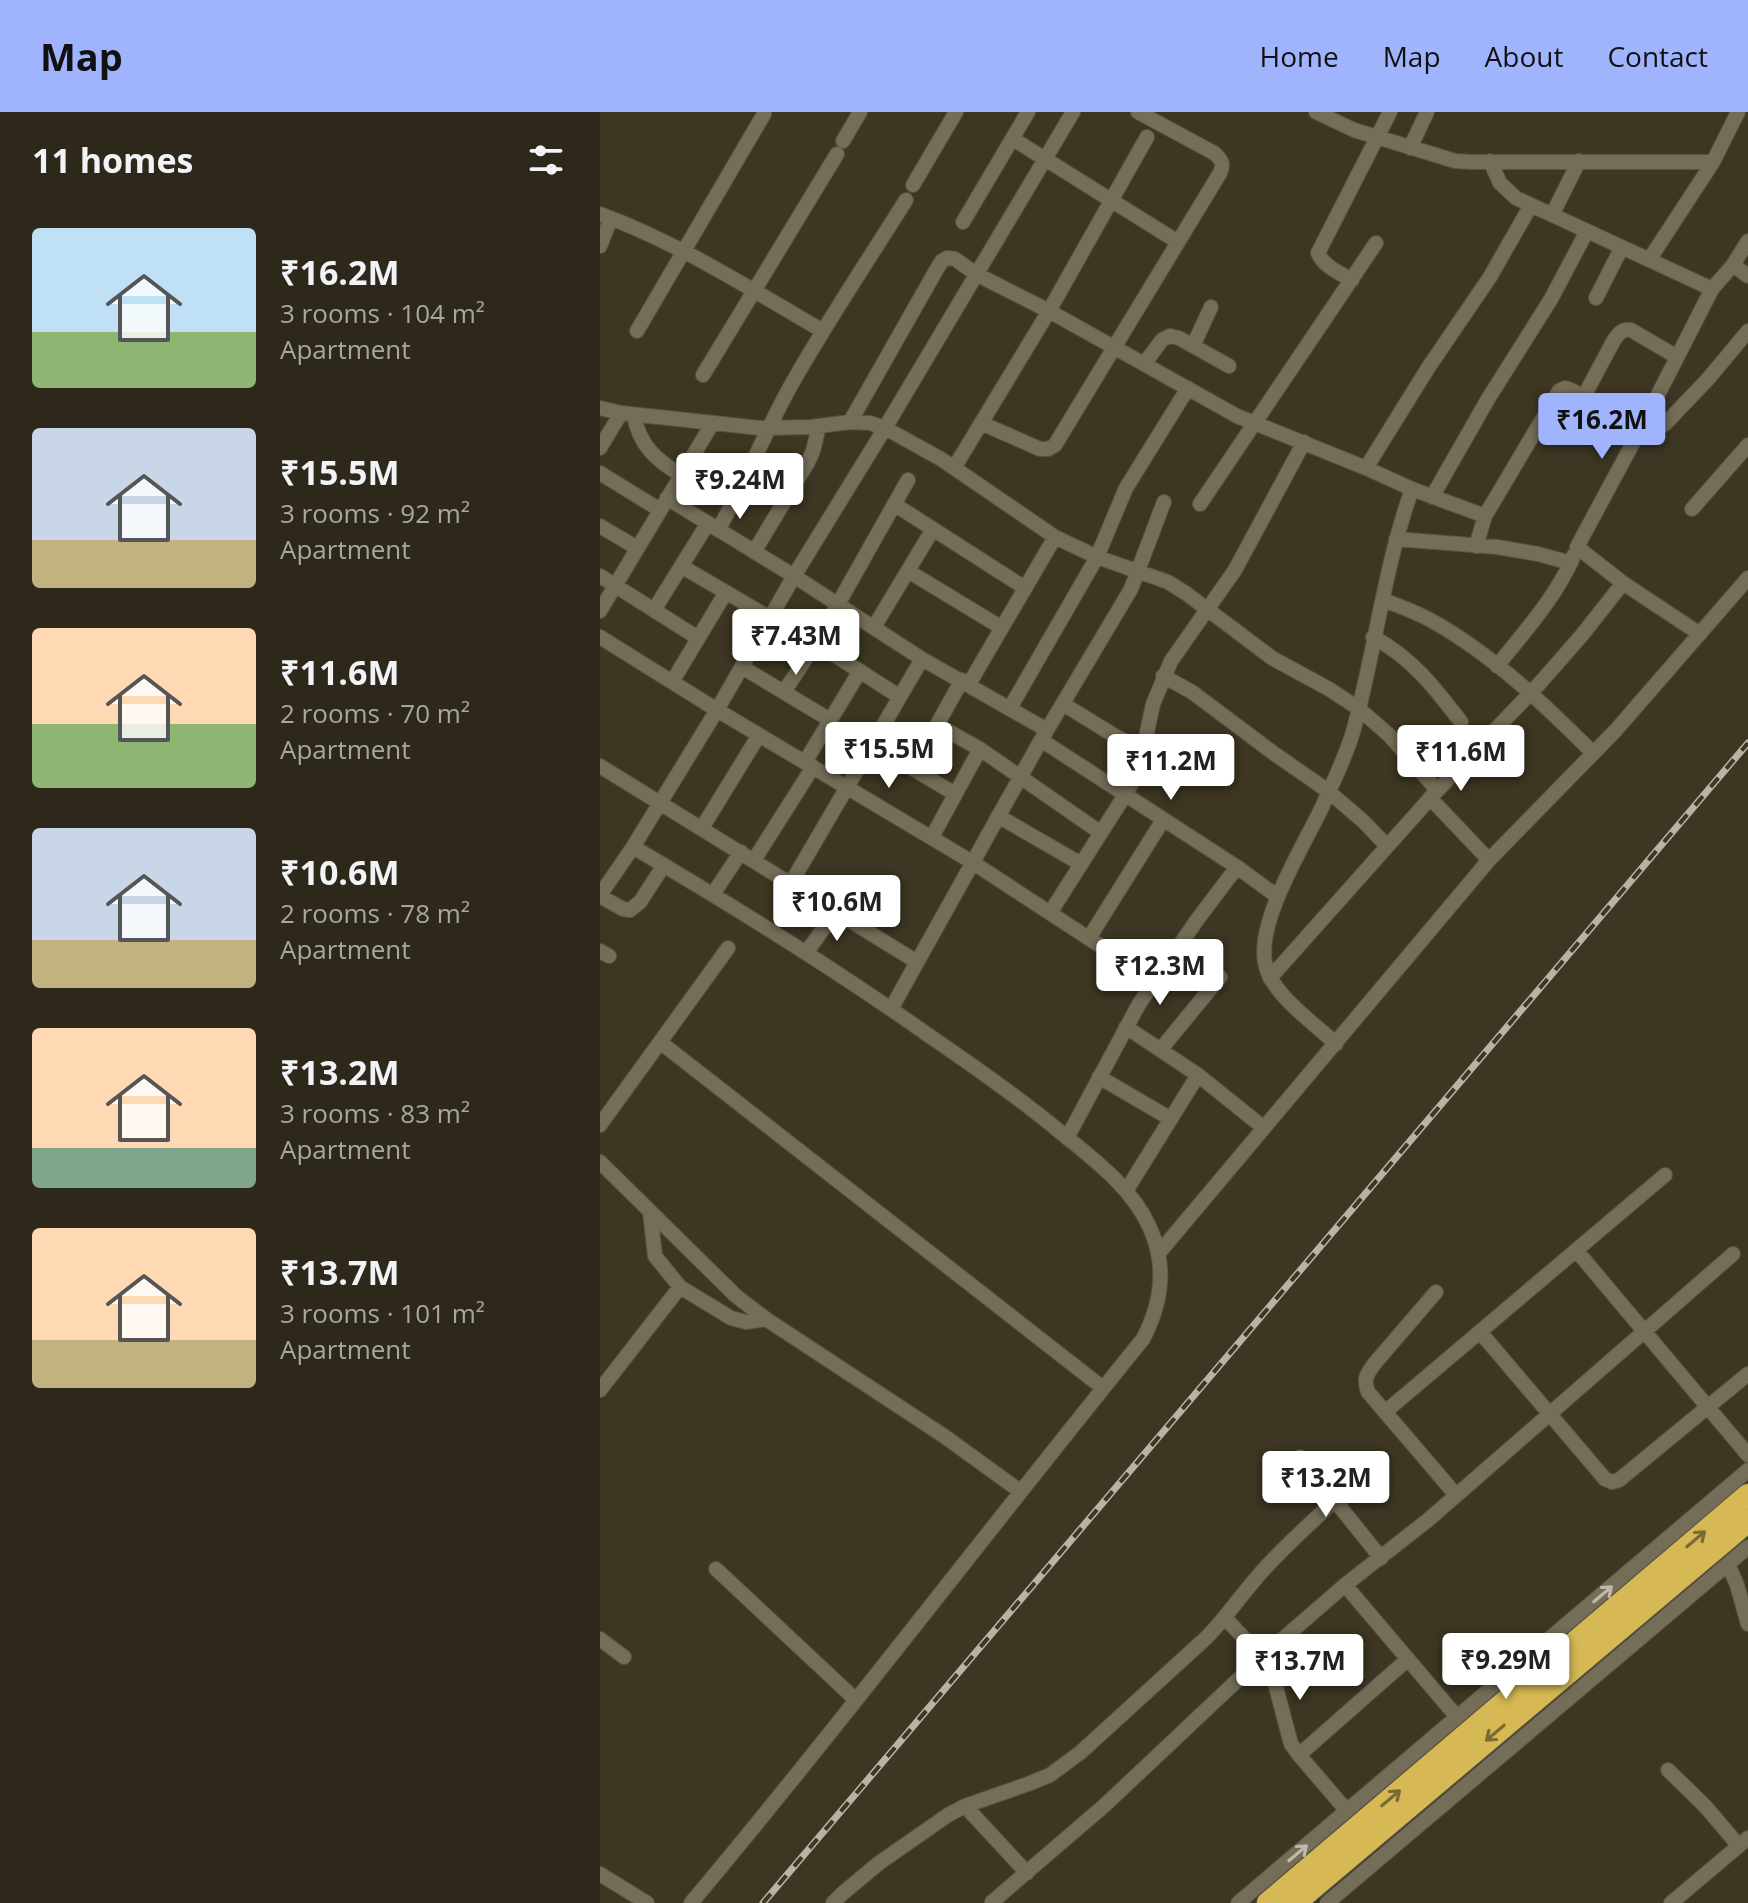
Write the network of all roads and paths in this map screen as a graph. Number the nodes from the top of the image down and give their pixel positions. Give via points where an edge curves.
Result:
1 (860, 112) edge
2 (956, 112) edge
3 (1028, 112) edge
4 (1073, 112) edge
5 (1138, 112) edge
6 (1316, 112) edge
7 (1390, 112) edge
8 (1427, 112) edge
9 (1738, 112) edge
10 (764, 114) dead end
11 (1147, 137) dead end
12 (1377, 138) junction
13 (1013, 139) junction
14 (1410, 148) junction
15 (1046, 158) junction
16 (1490, 161) junction
17 (1579, 161) junction
18 (1713, 162) junction
19 (913, 185) dead end
20 (906, 200) dead end
21 (1112, 200) junction
22 (1531, 205) junction
23 (1552, 215) junction
24 (606, 216) edge
25 (963, 222) dead end
26 (1587, 231) junction
27 (1748, 241) edge
28 (1178, 242) junction
29 (1376, 243) dead end
30 (600, 246) edge
31 (1622, 247) junction
32 (683, 251) junction
33 (1649, 260) junction
34 (1733, 265) junction
35 (976, 274) junction
36 (1748, 276) edge
37 (1352, 280) junction
38 (1712, 289) junction
39 (754, 292) junction
40 (1596, 298) dead end
41 (1211, 307) dead end
42 (1049, 311) junction
43 (637, 331) dead end
44 (823, 331) junction
45 (1748, 331) edge
46 (1193, 346) junction
47 (1113, 347) junction
48 (1677, 357) junction
49 (1144, 364) junction
50 (1229, 366) dead end
51 (703, 375) dead end
52 (1188, 388) junction
53 (1584, 396) junction
54 (600, 408) edge
55 (628, 414) junction
56 (850, 422) junction
57 (981, 423) junction
58 (712, 424) junction
59 (1255, 424) junction
60 (819, 426) junction
61 (885, 428) junction
62 (1641, 428) junction
63 (767, 429) junction
64 (1304, 442) junction
65 (1748, 445) edge
66 (600, 448) edge
67 (954, 468) junction
68 (1366, 468) junction
69 (600, 473) edge
70 (681, 475) junction
71 (908, 480) dead end
72 (1412, 489) junction
73 (1432, 497) junction
74 (1164, 502) dead end
75 (664, 504) junction
76 (894, 504) junction
77 (1200, 504) dead end
78 (1692, 509) dead end
79 (1485, 516) junction
80 (600, 526) edge
81 (713, 526) junction
82 (933, 529) junction
83 (1055, 537) junction
84 (1396, 539) junction
85 (1476, 546) junction
86 (1577, 547) junction
87 (637, 548) junction
88 (754, 552) junction
89 (1097, 557) junction
90 (1571, 563) junction
91 (681, 566) junction
92 (908, 571) junction
93 (1139, 571) junction
94 (600, 576) edge
95 (794, 576) junction
96 (1748, 578) edge
97 (1623, 583) junction
98 (615, 586) junction
99 (1025, 588) junction
100 (726, 592) junction
101 (1383, 600) junction
102 (839, 604) junction
103 (654, 610) junction
104 (1207, 610) junction
105 (600, 611) edge
106 (770, 618) junction
107 (874, 627) junction
108 (1002, 628) junction
109 (1700, 634) junction
110 (600, 637) edge
111 (1373, 637) junction
112 (698, 638) junction
113 (816, 643) junction
114 (922, 659) junction
115 (1497, 666) junction
116 (742, 667) junction
117 (860, 671) junction
118 (1163, 676) junction
119 (672, 682) junction
120 (966, 682) junction
121 (784, 692) junction
122 (1530, 693) junction
123 (900, 697) junction
124 (1063, 704) junction
125 (1010, 708) junction
126 (1358, 708) junction
127 (717, 710) junction
128 (830, 720) junction
129 (1461, 722) dead end
130 (937, 725) junction
131 (759, 735) junction
132 (1044, 735) junction
133 (872, 744) junction
134 (980, 749) junction
135 (1144, 750) junction
136 (1593, 753) junction
137 (809, 764) junction
138 (600, 766) edge
139 (913, 768) junction
140 (1020, 777) junction
141 (847, 786) junction
142 (1328, 791) junction
143 (955, 794) junction
144 (1434, 794) junction
145 (1125, 795) junction
146 (661, 802) junction
147 (998, 816) junction
148 (1163, 820) junction
149 (702, 828) junction
150 (1101, 833) junction
151 (932, 837) junction
152 (1387, 846) junction
153 (633, 847) junction
154 (741, 852) junction
155 (754, 860) junction
156 (1489, 860) junction
157 (972, 862) junction
158 (1081, 864) junction
159 (664, 865) junction
160 (1237, 867) junction
161 (791, 883) junction
162 (713, 894) junction
163 (600, 895) edge
164 (1278, 897) junction
165 (836, 911) junction
166 (1050, 913) junction
167 (1089, 938) junction
168 (728, 948) dead end
169 (806, 953) junction
170 (917, 962) junction
171 (1220, 977) dead end
172 (1270, 978) junction
173 (1154, 981) junction
174 (891, 1009) junction
175 (1126, 1027) junction
176 (660, 1042) junction
177 (1336, 1044) junction
178 (1161, 1049) junction
179 (1198, 1075) junction
180 (1099, 1077) junction
181 (1171, 1119) junction
182 (600, 1125) edge
183 (1264, 1128) junction
184 (1067, 1138) junction
185 (600, 1162) edge
186 (1665, 1175) dead end
187 (1126, 1191) junction
188 (650, 1212) junction
189 (1576, 1250) junction
190 (1158, 1254) junction
191 (1733, 1254) dead end
192 (680, 1287) junction
193 (1436, 1292) dead end
194 (766, 1319) junction
195 (1480, 1332) junction
196 (1645, 1332) junction
197 (1748, 1374) edge
198 (1103, 1388) junction
199 (600, 1390) edge
200 (1708, 1407) junction
201 (1385, 1412) junction
202 (1549, 1415) junction
203 (1748, 1455) edge
204 (1300, 1457) dead end
205 (1748, 1470) edge
206 (1020, 1491) junction
207 (1456, 1495) junction
208 (1748, 1495) edge
209 (1335, 1500) junction
210 (1748, 1521) edge
211 (1748, 1547) edge
212 (1381, 1558) junction
213 (1728, 1564) junction
214 (716, 1569) dead end
215 (1345, 1585) junction
216 (1225, 1618) junction
217 (1748, 1624) edge
218 (600, 1639) edge
219 (624, 1657) dead end
220 (1262, 1657) junction
221 (1408, 1659) junction
222 (856, 1700) junction
223 (1457, 1717) junction
224 (1299, 1755) junction
225 (1668, 1770) dead end
226 (965, 1806) junction
227 (1347, 1811) junction
228 (1744, 1842) edge
229 (1027, 1873) junction
230 (600, 1874) edge
231 (992, 1902) edge
232 (647, 1903) edge
233 (691, 1903) edge
234 (833, 1903) edge
235 (1238, 1903) edge
236 (1268, 1903) edge
237 (1295, 1903) edge
238 (1327, 1903) edge
239 (1671, 1903) edge

1 - 39 street
2 - 19 street
3 - 13 street
4 - 15 street
5 - 28 street via 1221,159 1220,173
6 - 12 street
7 - 12 street
8 - 14 street
9 - 18 street
10 - 32 street
11 - 21 street
12 - 14 street
12 - 37 street via 1318,253
13 - 15 street
13 - 25 street
14 - 16 street via 1455,161
15 - 21 street
15 - 35 street
16 - 17 street
16 - 22 street via 1500,183
17 - 18 street
17 - 23 street
18 - 33 street
20 - 44 street
21 - 28 street
21 - 42 street
22 - 23 street
22 - 68 street
23 - 26 street
24 - 30 street
24 - 32 street
26 - 31 street
26 - 73 street
27 - 34 street
28 - 47 street
29 - 37 street
31 - 33 street
31 - 40 street
32 - 39 street
32 - 43 street
33 - 38 street
34 - 36 street
34 - 38 street
35 - 42 street
35 - 56 street via 955,259 942,261
35 - 61 street
37 - 59 street
38 - 48 street
39 - 44 street
39 - 51 street
41 - 46 street
42 - 47 street
42 - 57 street
44 - 63 street
45 - 62 street via 1665,424
46 - 49 street via 1170,336
46 - 50 street
47 - 49 street
47 - 57 street via 1055,445 1040,449
48 - 53 street via 1625,329
48 - 62 street
49 - 52 street
52 - 59 street
52 - 89 street via 1126,488
53 - 62 street
53 - 79 street via 1565,388 1559,391
54 - 55 street
55 - 58 street
55 - 66 street
55 - 70 street via 652,453
56 - 60 street
56 - 61 street
57 - 67 street
58 - 63 street
58 - 70 street
59 - 64 street
59 - 77 street
60 - 63 street
60 - 88 street via 808,462
61 - 67 street
61 - 95 street
62 - 86 street
63 - 81 street via 743,485
64 - 68 street
64 - 104 street via 1235,570
65 - 78 street
67 - 83 street
68 - 72 street
69 - 75 street
70 - 75 street
71 - 76 street
72 - 73 street
72 - 84 street
73 - 79 street
74 - 93 street
75 - 81 street
75 - 87 street
76 - 82 street
76 - 102 street
79 - 85 street
80 - 87 street
81 - 88 street
81 - 91 street
82 - 92 street
82 - 99 street
83 - 89 street
83 - 99 street
84 - 85 street
84 - 101 street
85 - 90 street
86 - 90 street
86 - 97 street
87 - 98 street
88 - 95 street
89 - 93 street
89 - 125 street
90 - 115 street
91 - 100 street
91 - 103 street
92 - 107 street
92 - 108 street
93 - 104 street via 1168,582
93 - 124 street
94 - 98 street
95 - 102 street
95 - 106 street
96 - 109 street
97 - 109 street
97 - 122 street
98 - 103 street
98 - 105 street
99 - 108 street
100 - 106 street
100 - 112 street
101 - 111 street
101 - 115 street via 1432,620
102 - 107 street
102 - 113 street
103 - 112 street
104 - 118 street
104 - 126 street via 1272,658
106 - 116 street
107 - 114 street
108 - 120 street
109 - 136 street
110 - 119 street
111 - 126 street
111 - 129 street via 1406,658
112 - 119 street
113 - 117 street
113 - 121 street
114 - 120 street
114 - 123 street
115 - 122 street
116 - 121 street
116 - 127 street
117 - 123 street
117 - 128 street
118 - 135 street
118 - 142 street
119 - 127 street
120 - 125 street
120 - 130 street
121 - 128 street
122 - 136 street
122 - 144 street
123 - 133 street
124 - 132 street
124 - 135 street
125 - 132 street
126 - 142 street
126 - 144 street via 1389,735
127 - 131 street
127 - 146 street
128 - 137 street
130 - 134 street
130 - 139 street
131 - 137 street
131 - 149 street
132 - 140 street
132 - 145 street
133 - 139 street
133 - 141 street
134 - 140 street
134 - 143 street
135 - 145 street
136 - 156 street
137 - 141 street
137 - 155 street
138 - 146 street
139 - 143 street
140 - 147 street
140 - 150 street
141 - 151 street
141 - 161 street
142 - 152 street
142 - 164 street
143 - 151 street
144 - 152 street
144 - 156 street
145 - 148 street
145 - 150 street
146 - 149 street
146 - 153 street
147 - 157 street
147 - 158 street
148 - 160 street
148 - 167 street
149 - 154 street
150 - 158 street
151 - 157 street
152 - 172 street
153 - 159 street
153 - 163 street
154 - 155 street
154 - 162 street
155 - 161 street
156 - 177 street
157 - 166 street
157 - 170 street
158 - 166 street
159 - 162 street
159 - 163 street via 630,910
160 - 164 street
160 - 173 street
161 - 165 street
162 - 169 street
164 - 172 street via 1263,944
165 - 169 street
165 - 170 street
166 - 167 street
167 - 173 street
168 - 176 street
169 - 174 street
170 - 174 street
171 - 178 street
172 - 177 street
173 - 175 street
174 - 184 street
175 - 178 street
175 - 180 street
176 - 182 street
176 - 198 street
177 - 183 street
178 - 179 street
179 - 181 street
179 - 183 street
180 - 181 street
180 - 184 street
181 - 187 street
183 - 190 street
184 - 187 street
185 - 188 street
186 - 189 street
187 - 190 street via 1150,1229
188 - 192 street via 655,1256
188 - 194 street
189 - 195 street
189 - 196 street
190 - 198 street via 1161,1281 1152,1322
191 - 196 street
192 - 194 street via 731,1318
192 - 199 street
193 - 201 street via 1367,1374 1368,1392
194 - 206 street
195 - 201 street
195 - 202 street
196 - 200 street
196 - 202 street
197 - 200 street
198 - 206 street
200 - 202 street via 1612,1482
200 - 203 street
201 - 207 street
202 - 207 street
204 - 209 street
223 -> 205 street
206 - 222 street
207 - 212 street
236 -> 208 highway
209 - 212 street
209 - 216 street via 1267,1565
210 -> 237 highway
211 - 213 street
212 - 215 street
213 - 217 street
213 - 238 street
214 - 222 street
215 - 220 street
215 - 221 street
216 - 220 street
216 - 226 street via 1050,1775
218 - 219 street
220 - 224 street via 1276,1682 1291,1744
220 - 229 street
221 - 223 street
221 - 224 street
222 - 233 street
223 - 227 street
224 - 227 street
225 - 228 street
226 - 229 street
226 - 234 street via 879,1863
235 -> 227 street
228 - 239 street
229 - 231 street
230 - 232 street

